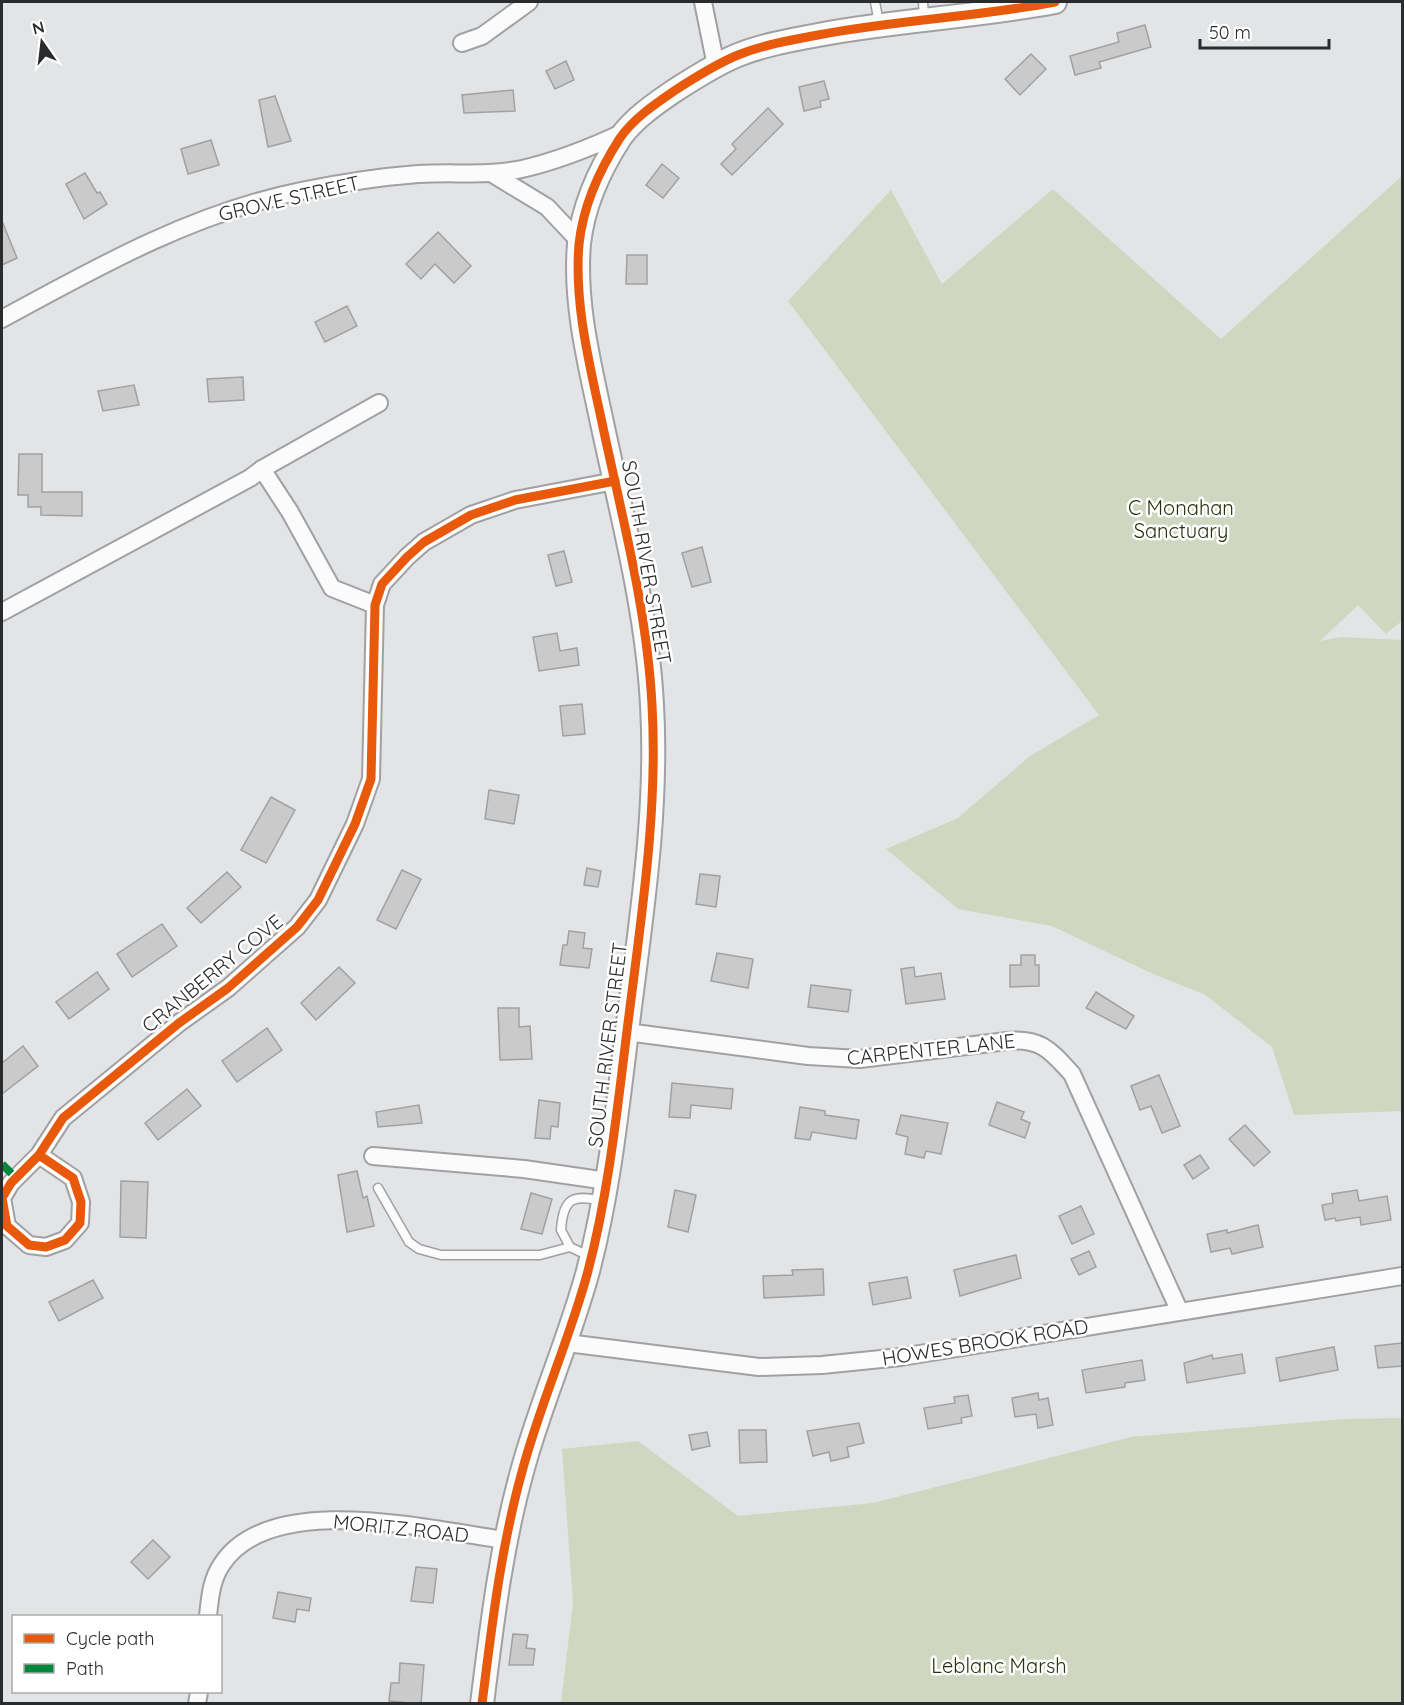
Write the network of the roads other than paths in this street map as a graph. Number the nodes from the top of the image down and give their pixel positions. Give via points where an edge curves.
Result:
1 (529, 2) edge
2 (703, 2) edge
3 (875, 2) edge
4 (1055, 2) edge
5 (924, 10) edge
6 (879, 24) junction
7 (462, 43) dead end
8 (716, 66) junction
9 (624, 132) junction
10 (491, 173) junction
11 (579, 241) junction
12 (2, 318) edge
13 (379, 403) dead end
14 (262, 468) junction
15 (615, 481) junction
16 (375, 605) junction
17 (2, 612) edge
18 (627, 1032) junction
19 (39, 1155) junction
20 (373, 1156) dead end
21 (378, 1188) dead end
22 (605, 1191) junction
23 (570, 1246) junction
24 (591, 1257) junction
25 (1402, 1276) edge
26 (1179, 1310) junction
27 (567, 1343) junction
28 (505, 1540) junction
29 (208, 1615) edge
30 (482, 1704) edge

1 - 7 street via 483,36
2 - 8 street
3 - 6 lane
4 - 5 street, SOUTH RIVER STREET
5 - 6 street, SOUTH RIVER STREET
6 - 8 street, SOUTH RIVER STREET via 763,47
8 - 9 street, SOUTH RIVER STREET via 652,106
9 - 10 street, GROVE STREET via 546,162
9 - 11 street, SOUTH RIVER STREET via 586,208
10 - 11 street via 547,207
10 - 12 street, GROVE STREET via 378,178 236,206 129,251
11 - 15 street, SOUTH RIVER STREET via 578,284 586,339
13 - 14 street
14 - 16 street via 332,588
14 - 17 street
15 - 16 street, CRANBERRY COVE via 515,500 471,515 424,542 407,557 382,584
15 - 18 street, SOUTH RIVER STREET via 647,648 654,741 651,824
16 - 19 street, CRANBERRY COVE via 370,779 337,866 318,900 297,927 228,988 63,1118
18 - 22 street, SOUTH RIVER STREET
18 - 26 street, CARPENTER LANE via 808,1056 860,1059 1017,1040 1041,1045 1071,1074
19 - 19 street, CRANBERRY COVE via 73,1178 81,1202 80,1223 65,1240 46,1247 29,1245 10,1231 2,1198
20 - 22 street via 524,1169
21 - 23 lane via 409,1242 419,1249 441,1255 540,1255
22 - 23 lane via 573,1199 566,1207 561,1230
22 - 24 street, SOUTH RIVER STREET
23 - 24 lane
24 - 27 street, SOUTH RIVER STREET
25 - 26 street, HOWES BROOK ROAD
26 - 27 street, HOWES BROOK ROAD via 912,1355 822,1365 731,1365
27 - 28 street, SOUTH RIVER STREET via 527,1454
28 - 29 street, MORITZ ROAD via 368,1521 312,1521 279,1528 246,1540 221,1564 212,1585
28 - 30 street, SOUTH RIVER STREET

